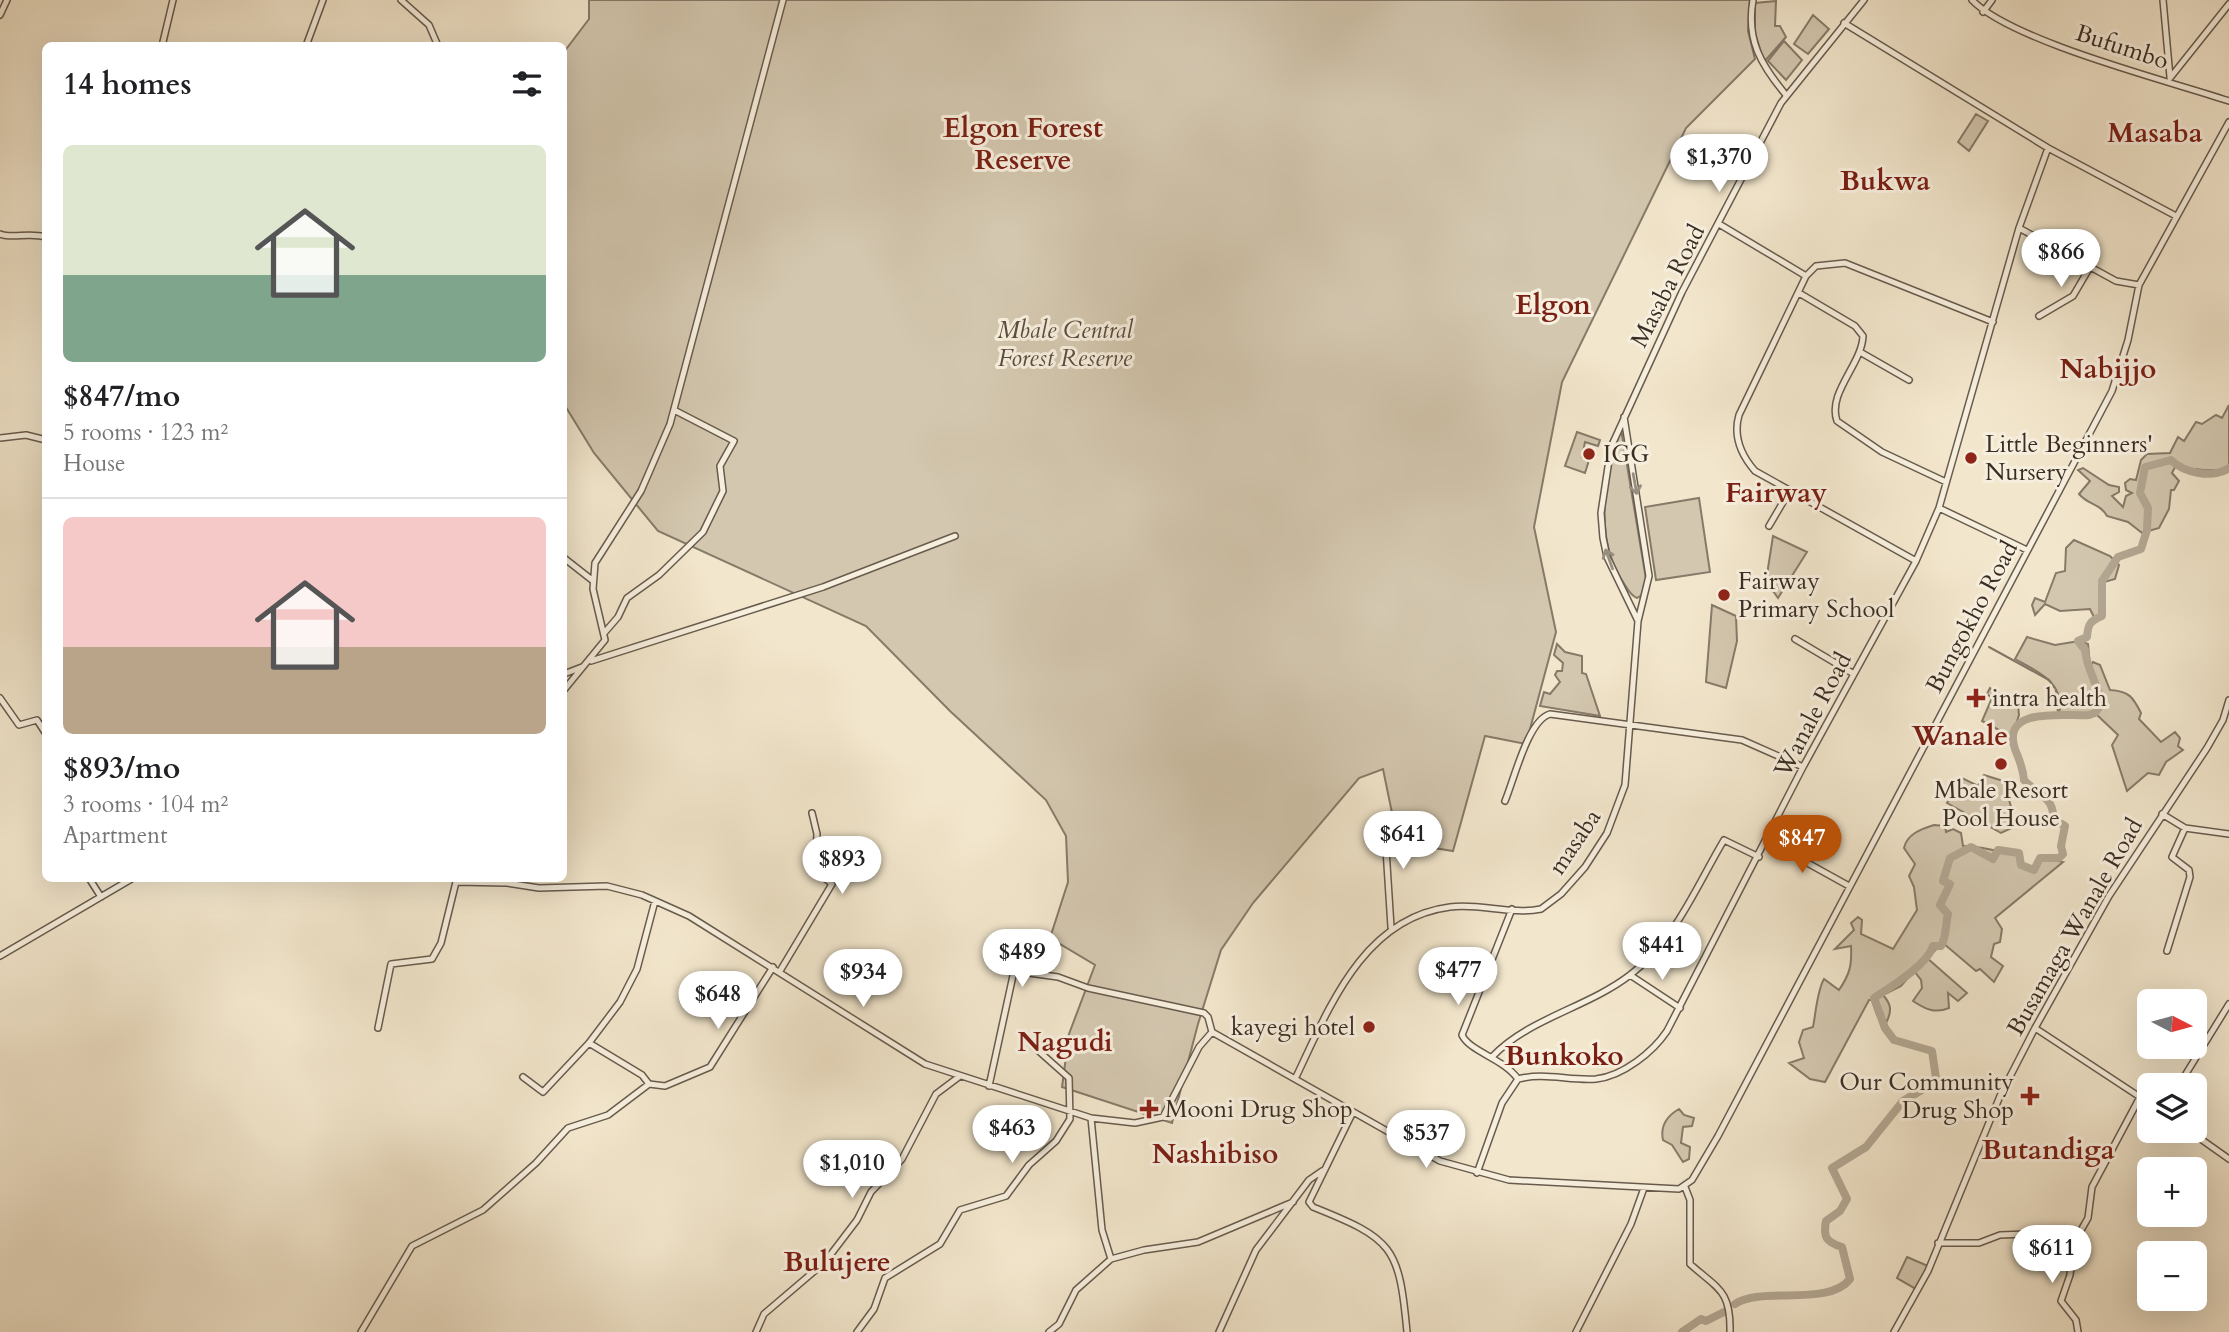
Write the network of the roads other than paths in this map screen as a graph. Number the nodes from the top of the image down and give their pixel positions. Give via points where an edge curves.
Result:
1 (7, 0) edge
2 (173, 0) edge
3 (323, 0) edge
4 (401, 0) edge
5 (783, 0) edge
6 (1753, 0) edge
7 (1864, 0) edge
8 (1972, 0) edge
9 (1992, 0) edge
10 (2163, 0) edge
11 (2229, 4) edge
12 (1983, 12) junction
13 (0, 15) edge
14 (1844, 23) junction
15 (163, 42) edge
16 (307, 42) edge
17 (436, 42) edge
18 (2170, 80) junction
19 (1786, 95) junction
20 (2229, 101) edge
21 (2229, 122) edge
22 (2048, 148) junction
23 (2175, 216) junction
24 (1719, 224) junction
25 (2019, 228) junction
26 (0, 234) edge
27 (42, 236) edge
28 (2090, 267) junction
29 (1806, 276) junction
30 (2139, 285) junction
31 (1799, 293) junction
32 (2039, 316) dead end
33 (1993, 322) junction
34 (1860, 352) junction
35 (1909, 380) dead end
36 (674, 410) junction
37 (1624, 416) junction
38 (0, 439) edge
39 (42, 439) edge
40 (1946, 482) junction
41 (1789, 492) junction
42 (1939, 508) junction
43 (1769, 526) dead end
44 (955, 536) dead end
45 (2027, 550) junction
46 (567, 560) edge
47 (1916, 561) junction
48 (593, 580) junction
49 (1629, 599) junction
50 (1646, 599) junction
51 (1638, 621) junction
52 (605, 632) junction
53 (1795, 639) dead end
54 (588, 664) junction
55 (567, 673) edge
56 (1854, 674) junction
57 (567, 687) edge
58 (0, 698) edge
59 (2229, 700) edge
60 (2227, 713) edge
61 (1631, 724) junction
62 (42, 728) edge
63 (1803, 768) junction
64 (1505, 801) dead end
65 (812, 813) dead end
66 (2162, 814) junction
67 (1384, 818) dead end
68 (2185, 828) junction
69 (2229, 834) edge
70 (1768, 841) junction
71 (1759, 857) junction
72 (92, 882) edge
73 (126, 882) edge
74 (456, 882) edge
75 (512, 882) edge
76 (1849, 886) junction
77 (101, 897) junction
78 (655, 901) junction
79 (1512, 909) junction
80 (1391, 927) junction
81 (2167, 951) dead end
82 (0, 956) edge
83 (773, 967) junction
84 (780, 971) junction
85 (1630, 975) junction
86 (2229, 1004) edge
87 (1680, 1008) junction
88 (378, 1028) dead end
89 (2035, 1028) junction
90 (1212, 1032) junction
91 (589, 1043) junction
92 (1032, 1046) dead end
93 (1492, 1057) junction
94 (2186, 1073) edge
95 (960, 1076) junction
96 (523, 1077) dead end
97 (1296, 1077) junction
98 (1518, 1079) junction
99 (649, 1084) junction
100 (989, 1086) junction
101 (2137, 1095) edge
102 (2137, 1103) edge
103 (1071, 1112) junction
104 (1353, 1112) junction
105 (1091, 1118) junction
106 (2206, 1143) edge
107 (2229, 1159) edge
108 (1325, 1169) junction
109 (1477, 1173) junction
110 (1644, 1188) junction
111 (1682, 1188) junction
112 (1293, 1202) junction
113 (2074, 1234) junction
114 (1938, 1243) junction
115 (1111, 1259) junction
116 (361, 1332) edge
117 (756, 1332) edge
118 (857, 1332) edge
119 (1049, 1332) edge
120 (1219, 1332) edge
121 (1407, 1332) edge
122 (1576, 1332) edge
123 (1731, 1332) edge
124 (1894, 1332) edge
125 (2078, 1332) edge

1 - 13 street
2 - 15 street
3 - 16 street
4 - 17 street via 429,25
5 - 36 street
6 - 19 street via 1754,47
7 - 14 street, Masaba Road
8 - 12 street, Bufumbo
9 - 12 street
10 - 18 street
11 - 18 street
12 - 18 street, Bufumbo via 2052,42
14 - 19 street, Masaba Road
14 - 22 street
18 - 20 street, Bufumbo
19 - 24 street, Masaba Road
21 - 23 street, Bungokho Road
22 - 23 street
22 - 25 street, Wanale Road
23 - 30 street, Bungokho Road
24 - 29 street
24 - 37 street, Masaba Road
25 - 28 street
25 - 33 street, Wanale Road
26 - 27 street
28 - 30 street via 2122,283
28 - 32 street via 2073,296
29 - 31 street
29 - 33 street via 1815,265 1845,263
30 - 45 street, Bungokho Road via 2112,391
31 - 34 street via 1861,331
31 - 41 street via 1736,425 1747,461
33 - 40 street, Wanale Road
34 - 35 street
34 - 40 street via 1836,402 1837,421 1882,452
36 - 48 street via 652,470 597,556
36 - 52 street via 734,441 720,466 723,491 703,532 628,598
49 -> 37 street, Masaba Road via 1607,557 1601,513 1611,447
37 -> 50 street via 1648,558
38 - 39 street via 26,435
40 - 42 street, Wanale Road
41 - 43 street
41 - 47 street
42 - 45 street
42 - 47 street, Wanale Road
44 - 54 street via 823,587
45 - 76 street, Bungokho Road
46 - 48 street
47 - 56 street, Wanale Road
48 - 52 street
49 - 50 street
49 - 51 street, Masaba Road
50 - 51 street
51 - 61 street, masaba
52 - 54 street via 604,643
53 - 56 street
54 - 55 street
54 - 57 street
56 - 63 street, Wanale Road
58 - 62 street via 19,725 37,720
59 - 60 street, Busamaga Wanale Road
60 - 66 street, Busamaga Wanale Road
61 - 63 street via 1742,740
61 - 64 street via 1543,716 1534,726
61 - 79 street, masaba via 1619,807 1586,867 1547,906 1533,911
63 - 70 street, Wanale Road
65 - 84 street via 817,834 815,870 832,884
66 - 68 street
66 - 89 street, Busamaga Wanale Road via 2109,896
67 - 80 street
68 - 69 street
68 - 81 street via 2172,857 2189,870 2190,877
70 - 71 street, Wanale Road
70 - 76 street
71 - 85 street via 1724,840 1689,905
71 - 87 street, Wanale Road
72 - 77 street
73 - 77 street
74 - 88 street via 441,943 432,959 391,964
75 - 78 street via 540,888 607,886
76 - 111 street, Bungokho Road via 1718,1136
77 - 82 street
78 - 83 street via 689,916
78 - 91 street via 636,974 613,1014
79 - 80 street, masaba via 1451,907
79 - 93 street via 1462,1035 1468,1044
80 - 97 street, masaba via 1350,973
83 - 84 street
83 - 99 street via 713,1064 666,1086
84 - 95 street via 918,1060
85 - 87 street
85 - 93 street via 1510,1040
86 - 94 street
87 - 98 street, Wanale Road via 1658,1045 1644,1058 1606,1076
89 - 101 street
89 - 114 street, Busamaga Wanale Road via 2000,1096
90 - 97 street
90 - 100 street via 1204,1013 1014,971
90 - 105 street via 1199,1046 1163,1117 1135,1123
91 - 96 street via 543,1091
91 - 99 street
92 - 103 street via 1067,1075
93 - 98 street
95 - 100 street
95 - 117 street via 936,1094 902,1158 868,1196 859,1217 825,1262 764,1314
97 - 104 street
98 - 109 street via 1502,1103
99 - 116 street via 608,1115 568,1128 536,1164 483,1210 412,1246
100 - 103 street
102 - 113 street via 2092,1187 2086,1225
103 - 105 street
103 - 118 street via 1060,1136 1029,1165 1006,1196 960,1210 940,1244 885,1278 874,1309
104 - 108 street
104 - 109 street via 1434,1159
105 - 115 street via 1102,1230
106 - 107 street
108 - 112 street via 1309,1180
108 - 121 street via 1309,1202 1358,1227 1391,1252 1402,1281
109 - 110 street via 1509,1180
110 - 111 street
110 - 122 street via 1632,1222
111 - 123 street via 1690,1200 1690,1264 1720,1288 1730,1308
112 - 115 street via 1198,1242
112 - 120 street via 1255,1250
113 - 114 street via 2000,1235 1979,1243
113 - 125 street via 2070,1275 2061,1301 2078,1324
114 - 124 street, Busamaga Wanale Road via 1920,1288
115 - 119 street via 1076,1290 1059,1324

